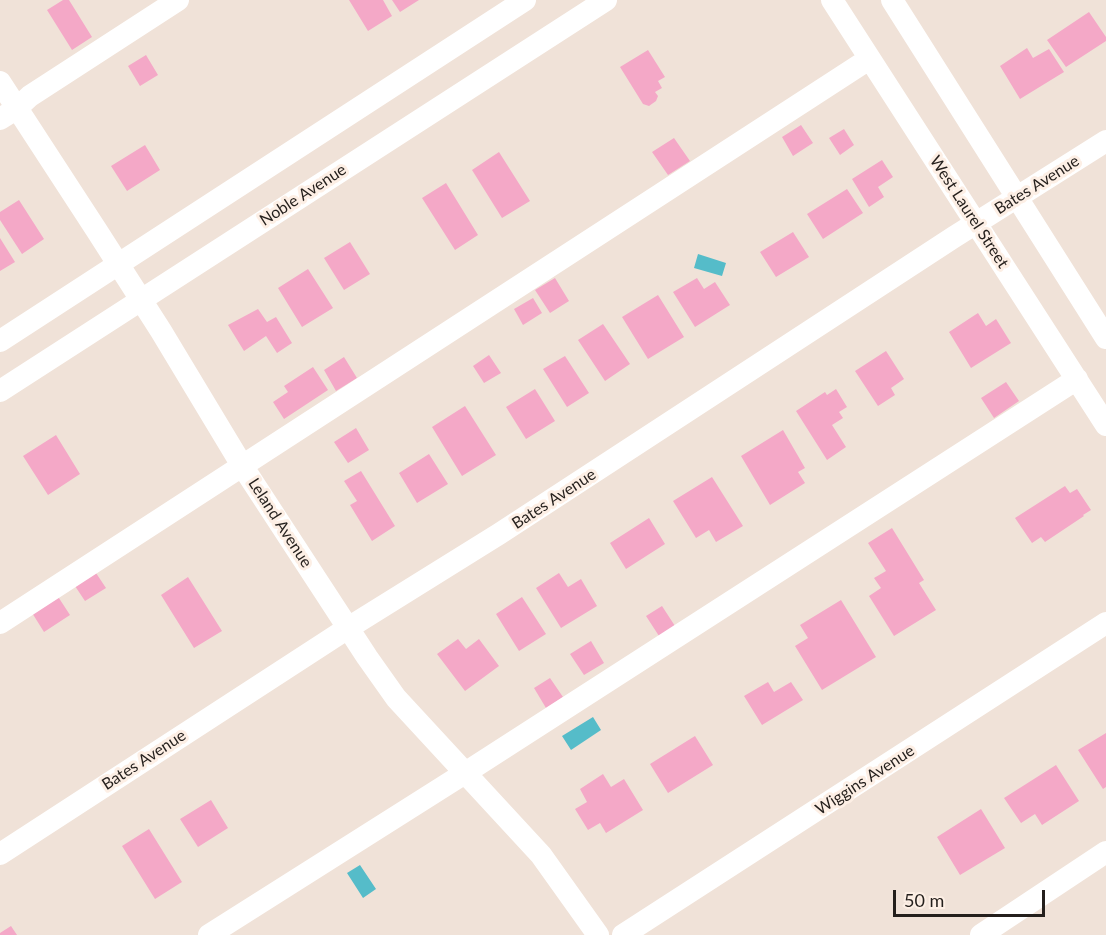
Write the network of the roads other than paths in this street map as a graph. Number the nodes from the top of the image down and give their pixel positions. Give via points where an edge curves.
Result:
1 (178, 0) edge
2 (525, 0) edge
3 (606, 0) edge
4 (832, 0) edge
5 (892, 0) edge
6 (869, 59) junction
7 (0, 82) edge
8 (8, 114) edge
9 (1106, 141) edge
10 (1017, 197) junction
11 (976, 223) junction
12 (119, 264) junction
13 (141, 300) junction
14 (1106, 338) edge
15 (0, 341) edge
16 (1077, 379) junction
17 (0, 392) edge
18 (1106, 425) edge
19 (243, 467) junction
20 (0, 623) edge
21 (1106, 623) edge
22 (348, 628) junction
23 (465, 773) junction
24 (1106, 852) edge
25 (0, 854) edge
26 (209, 935) edge
27 (598, 935) edge
28 (623, 935) edge
29 (981, 935) edge

1 - 8 street
2 - 12 street
3 - 13 street, Noble Avenue
4 - 6 street, West Laurel Street
5 - 10 street
6 - 11 street, West Laurel Street
6 - 19 street
7 - 8 street, Leland Avenue
8 - 12 street, Leland Avenue
9 - 10 street, Bates Avenue
10 - 11 street, Bates Avenue
10 - 14 street
11 - 16 street, West Laurel Street
11 - 22 street, Bates Avenue
12 - 13 street, Leland Avenue
12 - 15 street
13 - 17 street, Noble Avenue
13 - 19 street, Leland Avenue
16 - 18 street, West Laurel Street
16 - 23 street
19 - 20 street
19 - 22 street, Leland Avenue
21 - 28 street, Wiggins Avenue
22 - 23 street, Leland Avenue via 396,698
22 - 25 street, Bates Avenue
23 - 26 street
23 - 27 street, Leland Avenue via 541,855
24 - 29 street

